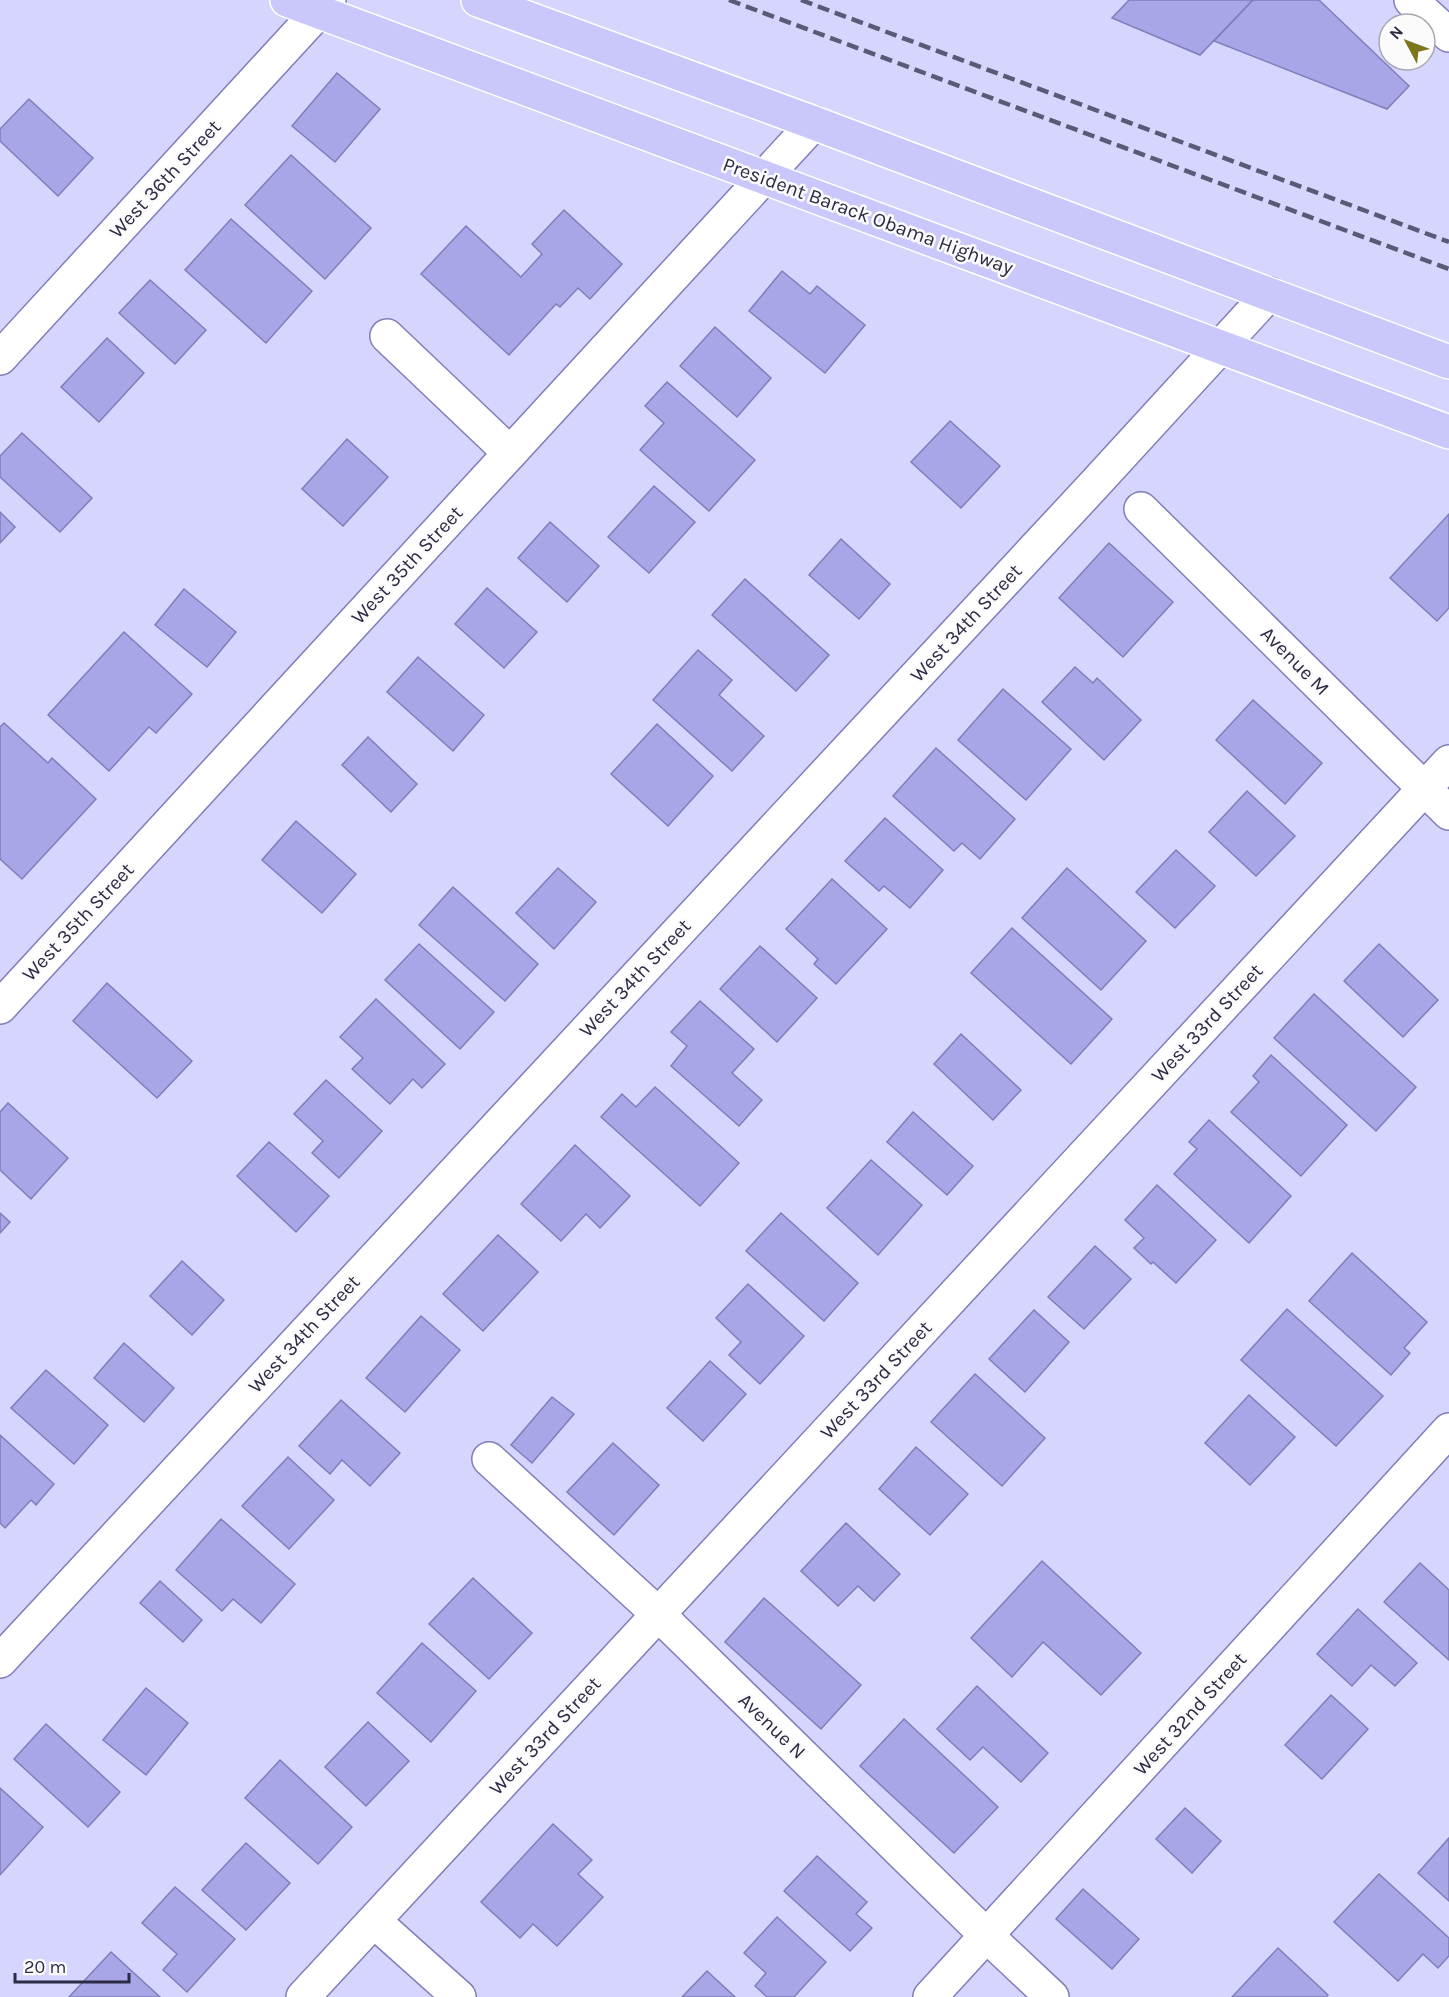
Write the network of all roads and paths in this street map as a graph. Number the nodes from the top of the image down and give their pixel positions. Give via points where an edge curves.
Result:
1 (287, 0) edge
2 (478, 0) edge
3 (324, 6) edge
4 (814, 123) junction
5 (763, 177) junction
6 (1269, 294) junction
7 (387, 336) dead end
8 (1222, 346) junction
9 (0, 358) edge
10 (1449, 362) edge
11 (1449, 432) edge
12 (510, 453) junction
13 (1141, 509) dead end
14 (1449, 762) edge
15 (1423, 790) junction
16 (1449, 813) edge
17 (0, 1007) edge
18 (1449, 1430) edge
19 (489, 1459) dead end
20 (658, 1614) junction
21 (0, 1661) edge
22 (374, 1921) junction
23 (987, 1936) junction
24 (303, 1997) edge
25 (459, 1997) edge
26 (930, 1997) edge
27 (1052, 1997) edge

1 - 3 main road, President Barack Obama Highway
2 - 4 main road
3 - 5 main road, President Barack Obama Highway
3 - 9 street, West 36th Street
4 - 5 street, West 35th Street
4 - 6 main road
5 - 8 main road, President Barack Obama Highway
5 - 12 street, West 35th Street
6 - 8 street, West 34th Street
6 - 10 main road
7 - 12 street
8 - 11 main road, President Barack Obama Highway
8 - 21 street, West 34th Street
12 - 17 street, West 35th Street
13 - 15 street, Avenue M
14 - 15 street, West 33rd Street
15 - 16 street, Avenue M
15 - 20 street, West 33rd Street
18 - 23 street, West 32nd Street
19 - 20 street, Avenue N
20 - 22 street, West 33rd Street
20 - 23 street, Avenue N
22 - 24 street, West 33rd Street
22 - 25 street
23 - 26 street, West 32nd Street
23 - 27 street, Avenue N

